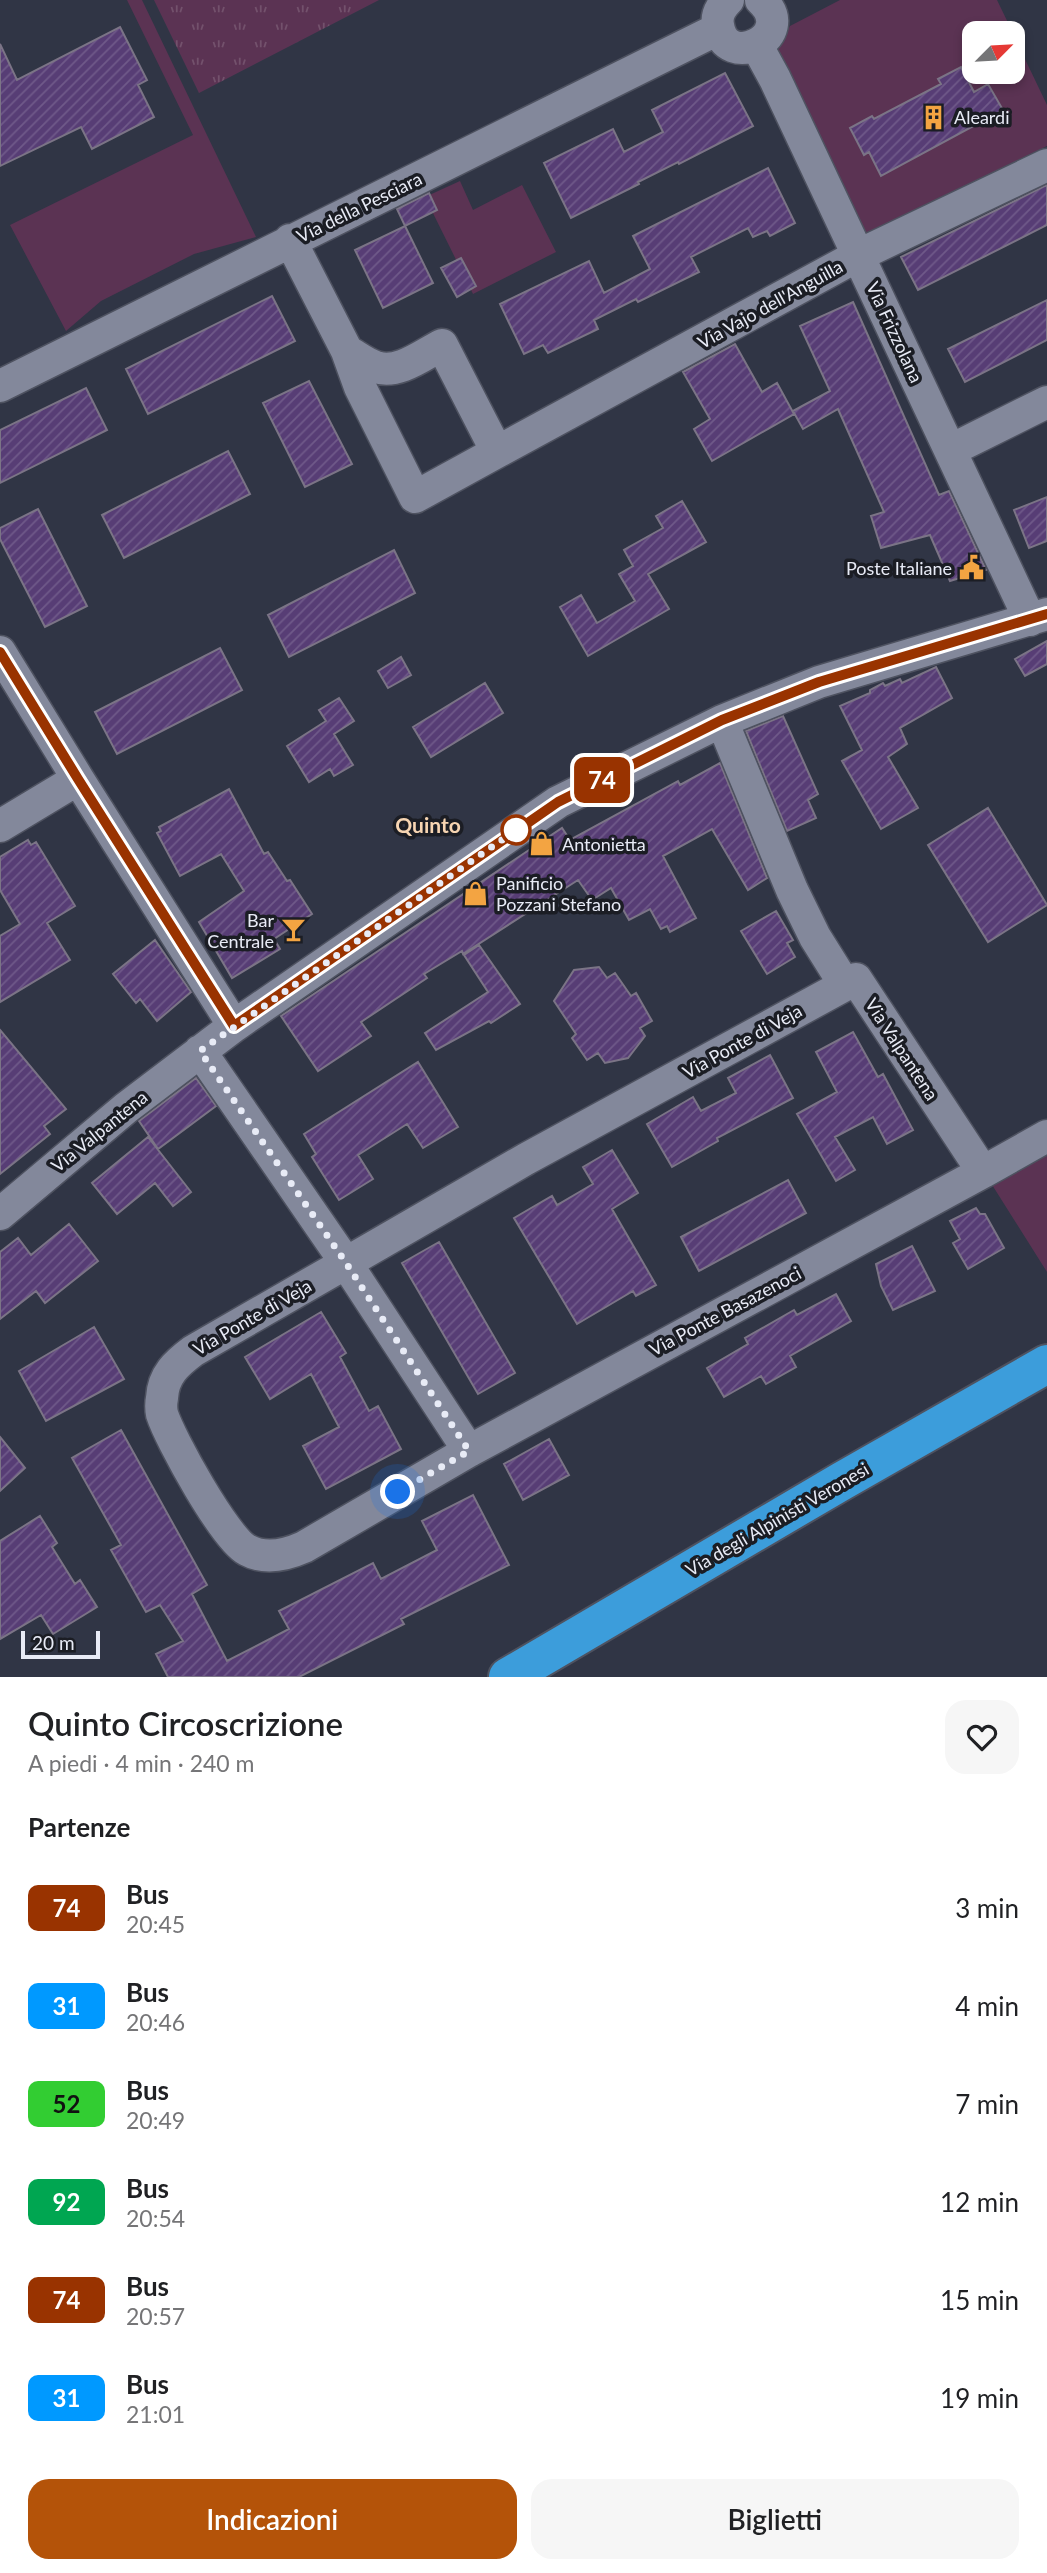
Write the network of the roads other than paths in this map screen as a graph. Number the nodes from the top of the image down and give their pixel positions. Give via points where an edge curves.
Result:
1 (772, 3) edge
2 (723, 14) edge
3 (757, 46) junction
4 (1047, 165) edge
5 (290, 240) junction
6 (859, 255) junction
7 (347, 351) junction
8 (400, 367) junction
9 (0, 386) edge
10 (1047, 402) edge
11 (373, 415) junction
12 (951, 450) junction
13 (497, 452) junction
14 (1038, 617) edge
15 (0, 652) edge
16 (722, 720) junction
17 (78, 779) junction
18 (0, 826) edge
19 (845, 985) junction
20 (234, 1026) junction
21 (200, 1051) junction
22 (1047, 1136) edge
23 (983, 1172) junction
24 (0, 1214) edge
25 (346, 1263) junction
26 (1047, 1364) edge
27 (469, 1451) junction
28 (508, 1677) edge

1 - 3 street via 771,26
2 - 3 street via 727,42
2 - 5 street, Via della Pesciara
3 - 6 street, Via Frizzolana
4 - 6 street, Via Vajo dell'Anguilla
5 - 7 street, Via Vajo dell'Anguilla
5 - 9 street, Via della Pesciara
6 - 12 street, Via Frizzolana
6 - 13 street, Via Vajo dell'Anguilla
7 - 8 street via 376,368
7 - 11 street, Via Vajo dell'Anguilla
8 - 11 street via 378,390
8 - 13 street via 442,345
10 - 12 street
11 - 13 street, Via Vajo dell'Anguilla via 415,497
12 - 14 street, Via Frizzolana
14 - 16 street, Via Valpantena via 819,682
15 - 17 street
16 - 19 street, Via Valpantena via 792,890
16 - 20 street, Via Valpantena via 558,802
17 - 18 street
17 - 20 street
19 - 23 street, Via Valpantena via 856,979
19 - 25 street, Via Ponte di Veja
20 - 21 street, Via Valpantena
21 - 24 street, Via Valpantena
21 - 25 street
22 - 23 street
23 - 27 street, Via Ponte Basazenoci
25 - 27 street
25 - 27 street, Via Ponte di Veja via 193,1351 166,1379 162,1412 226,1531 245,1550 270,1556 289,1553
26 - 28 highway, Via degli Alpinisti Veronesi

